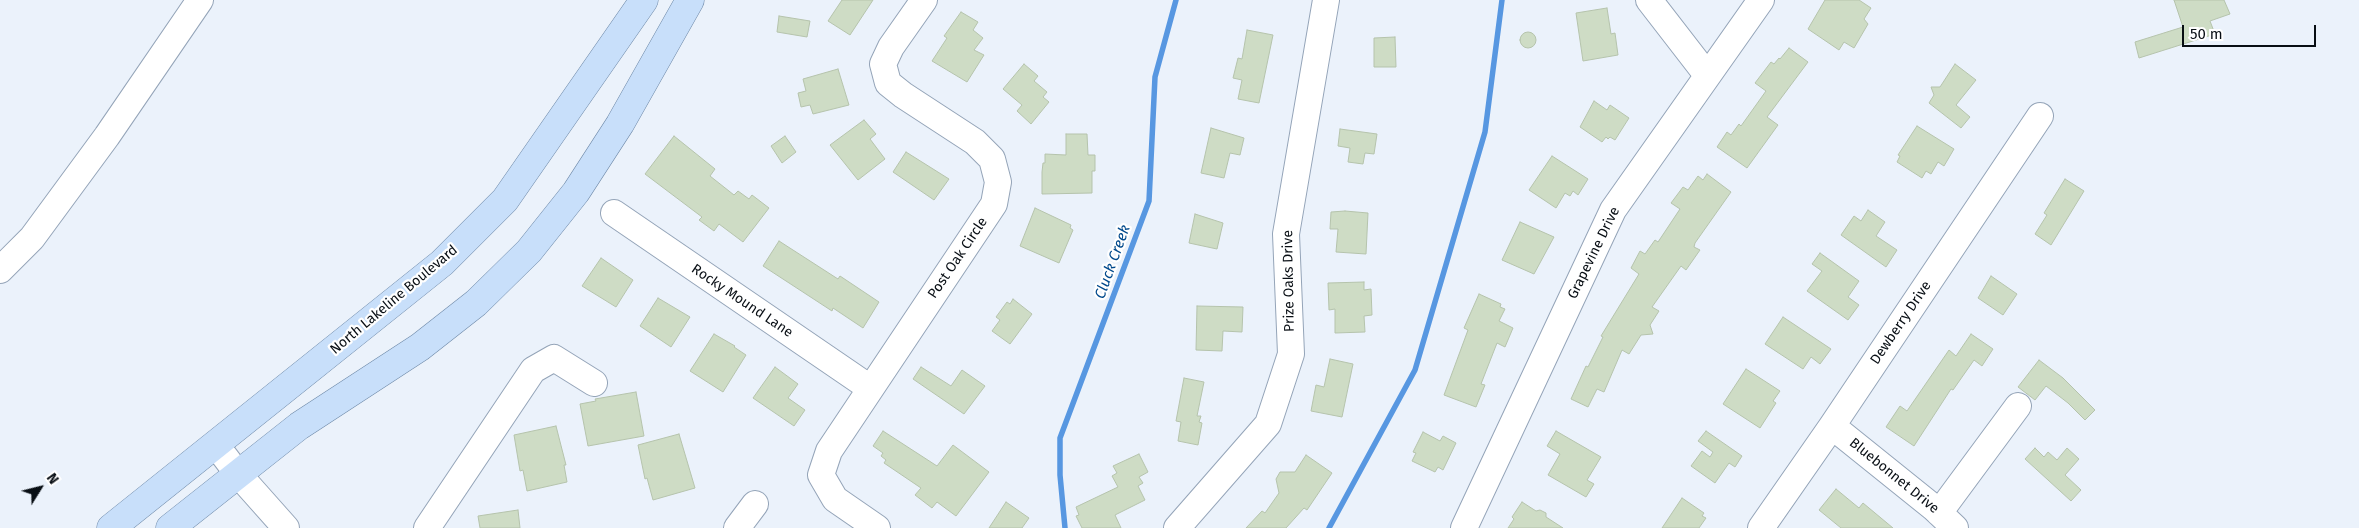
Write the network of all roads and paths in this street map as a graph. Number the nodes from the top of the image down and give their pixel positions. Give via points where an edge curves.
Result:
1 (200, 0) edge
2 (644, 0) edge
3 (690, 0) edge
4 (924, 0) edge
5 (1326, 0) edge
6 (1649, 0) edge
7 (1761, 0) edge
8 (1707, 75) junction
9 (2040, 116) dead end
10 (614, 213) dead end
11 (0, 270) edge
12 (594, 383) dead end
13 (870, 388) junction
14 (2018, 406) dead end
15 (1832, 426) junction
16 (216, 445) junction
17 (238, 474) junction
18 (755, 504) dead end
19 (1947, 520) edge
20 (111, 528) edge
21 (170, 528) edge
22 (286, 528) edge
23 (427, 528) edge
24 (737, 528) edge
25 (877, 528) edge
26 (1177, 528) edge
27 (1464, 528) edge
28 (1761, 528) edge

1 - 11 street via 38,230
2 - 16 main road, North Lakeline Boulevard via 505,200 442,263
3 - 17 main road via 620,124 576,192 529,250 476,302 420,347 299,426
4 - 13 street, Post Oak Circle via 883,64 888,83 975,142 992,159 998,182 994,204
5 - 26 street, Prize Oaks Drive via 1286,234 1291,354 1268,424
6 - 8 street
7 - 8 street, Grapevine Drive
8 - 27 street, Grapevine Drive via 1612,210
9 - 15 street, Dewberry Drive
10 - 13 street, Rocky Mound Lane
12 - 23 street via 554,358 533,370
13 - 25 street, Post Oak Circle via 829,451 821,475 835,499
14 - 19 street
15 - 19 street, Bluebonnet Drive
15 - 28 street, Dewberry Drive
16 - 17 street
16 - 20 main road, North Lakeline Boulevard
17 - 21 main road
17 - 22 street
18 - 24 street

